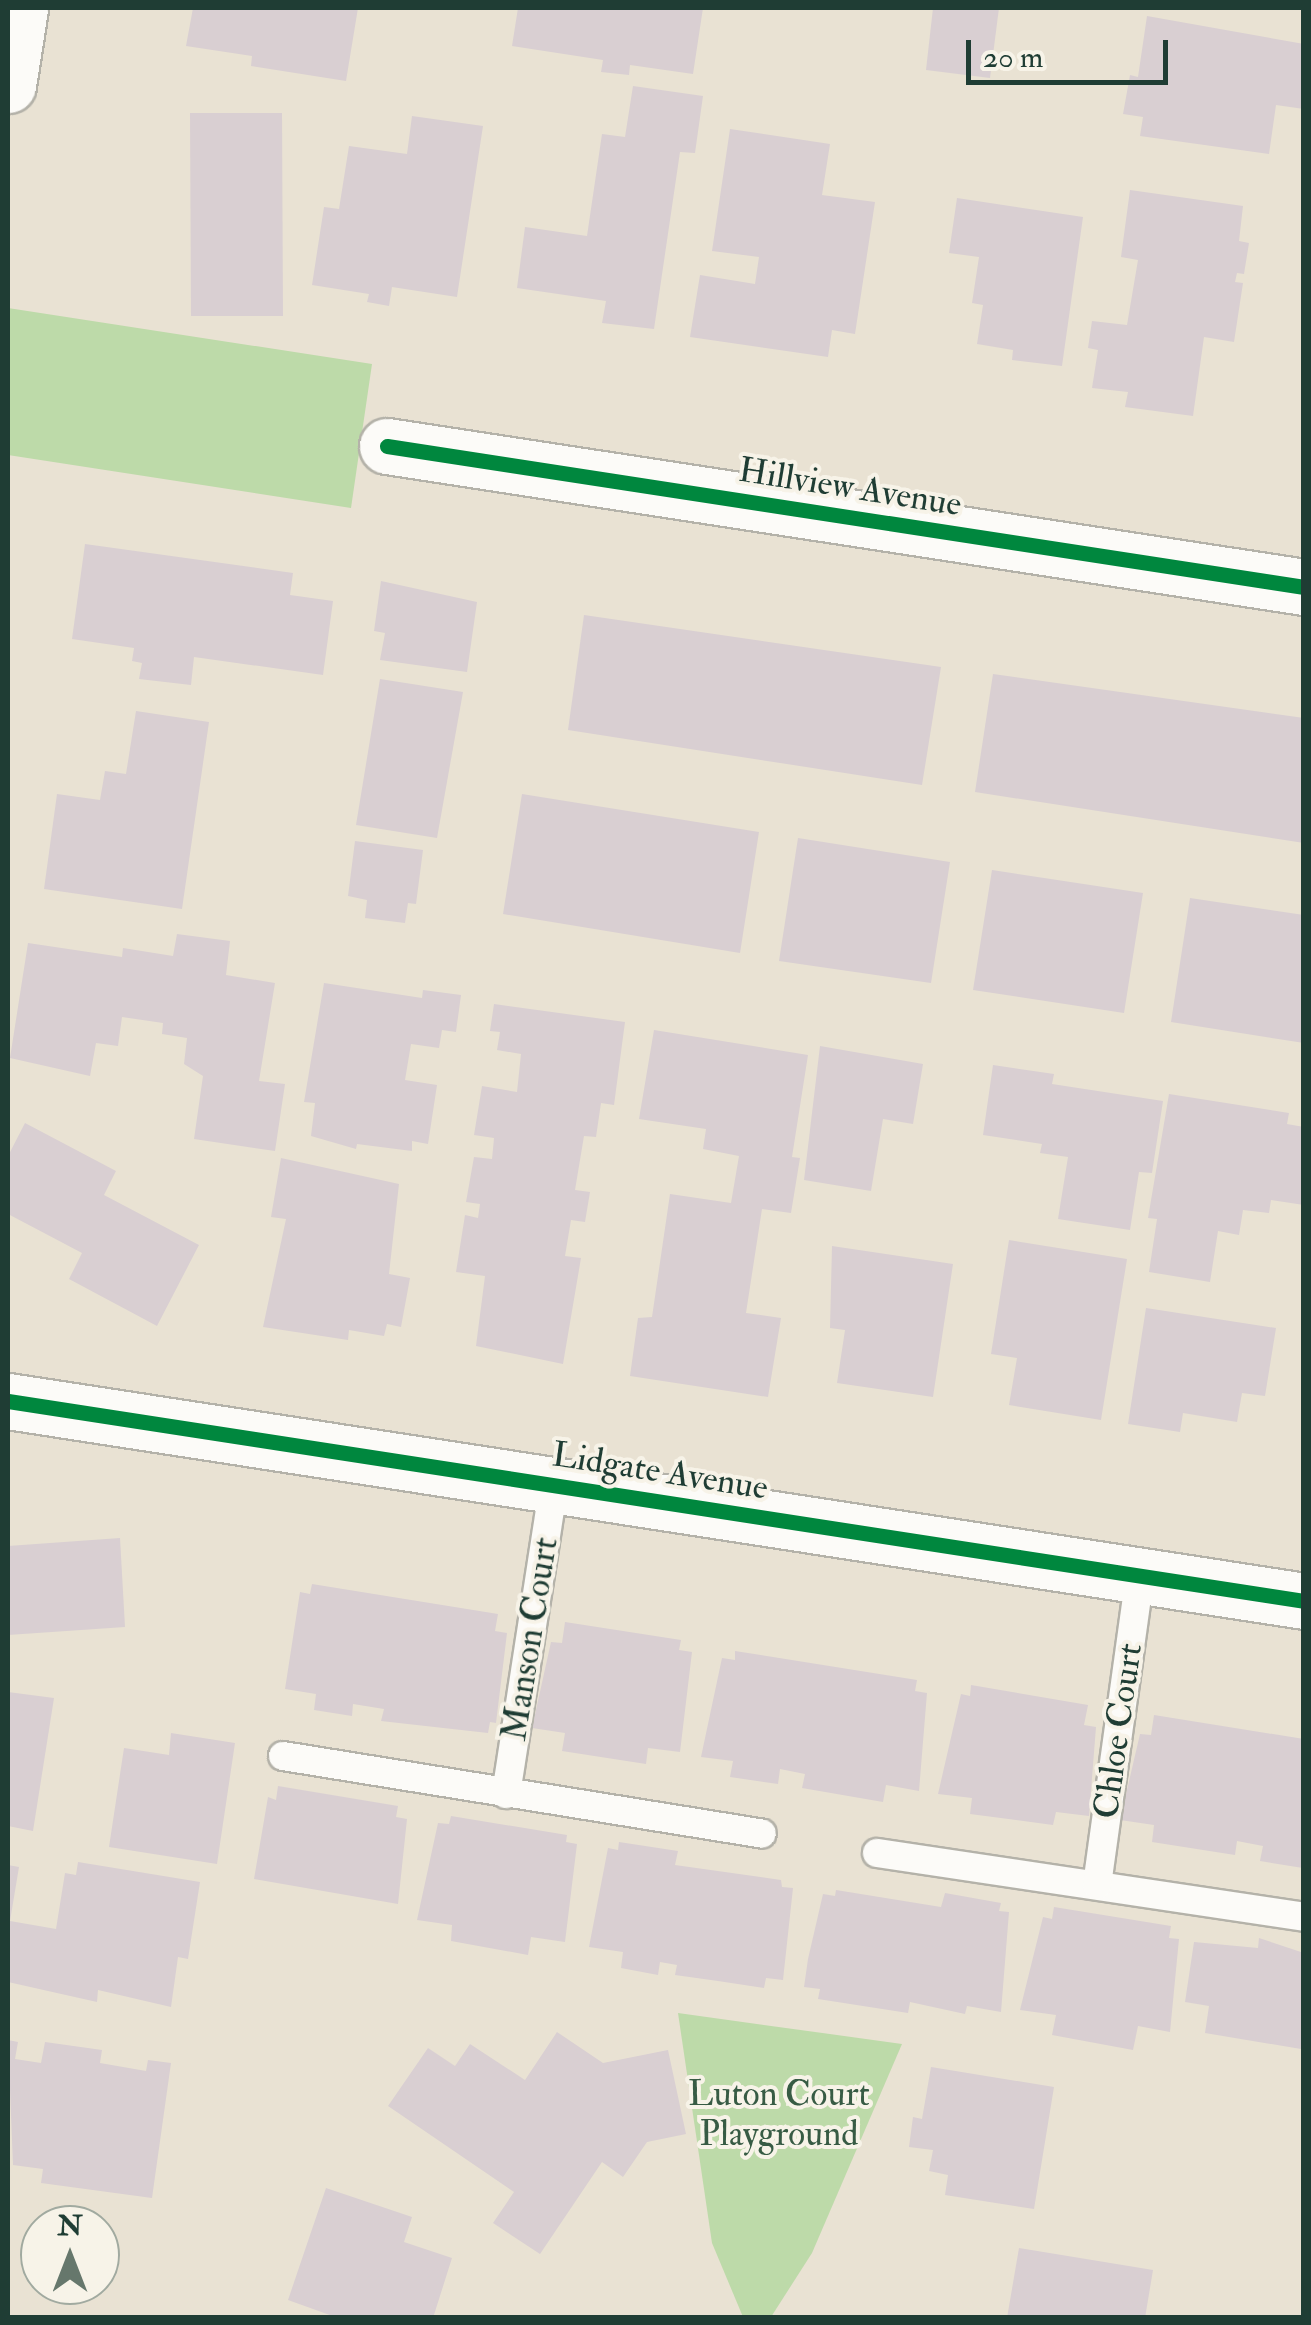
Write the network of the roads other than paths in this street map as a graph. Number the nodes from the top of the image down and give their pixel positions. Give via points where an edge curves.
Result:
1 (20, 8) edge
2 (8, 85) edge
3 (387, 446) dead end
4 (1304, 587) edge
5 (8, 1401) edge
6 (554, 1485) junction
7 (1140, 1577) junction
8 (1304, 1601) edge
9 (284, 1756) dead end
10 (506, 1794) junction
11 (762, 1834) dead end
12 (877, 1854) dead end
13 (1097, 1885) junction
14 (1304, 1916) edge

1 - 2 street
3 - 4 street, Hillview Avenue
5 - 6 street, Lidgate Avenue
6 - 7 street, Lidgate Avenue
6 - 10 lane, Manson Court
7 - 8 street, Lidgate Avenue
7 - 13 lane, Chloe Court
9 - 10 lane
10 - 11 lane
12 - 13 lane
13 - 14 lane

